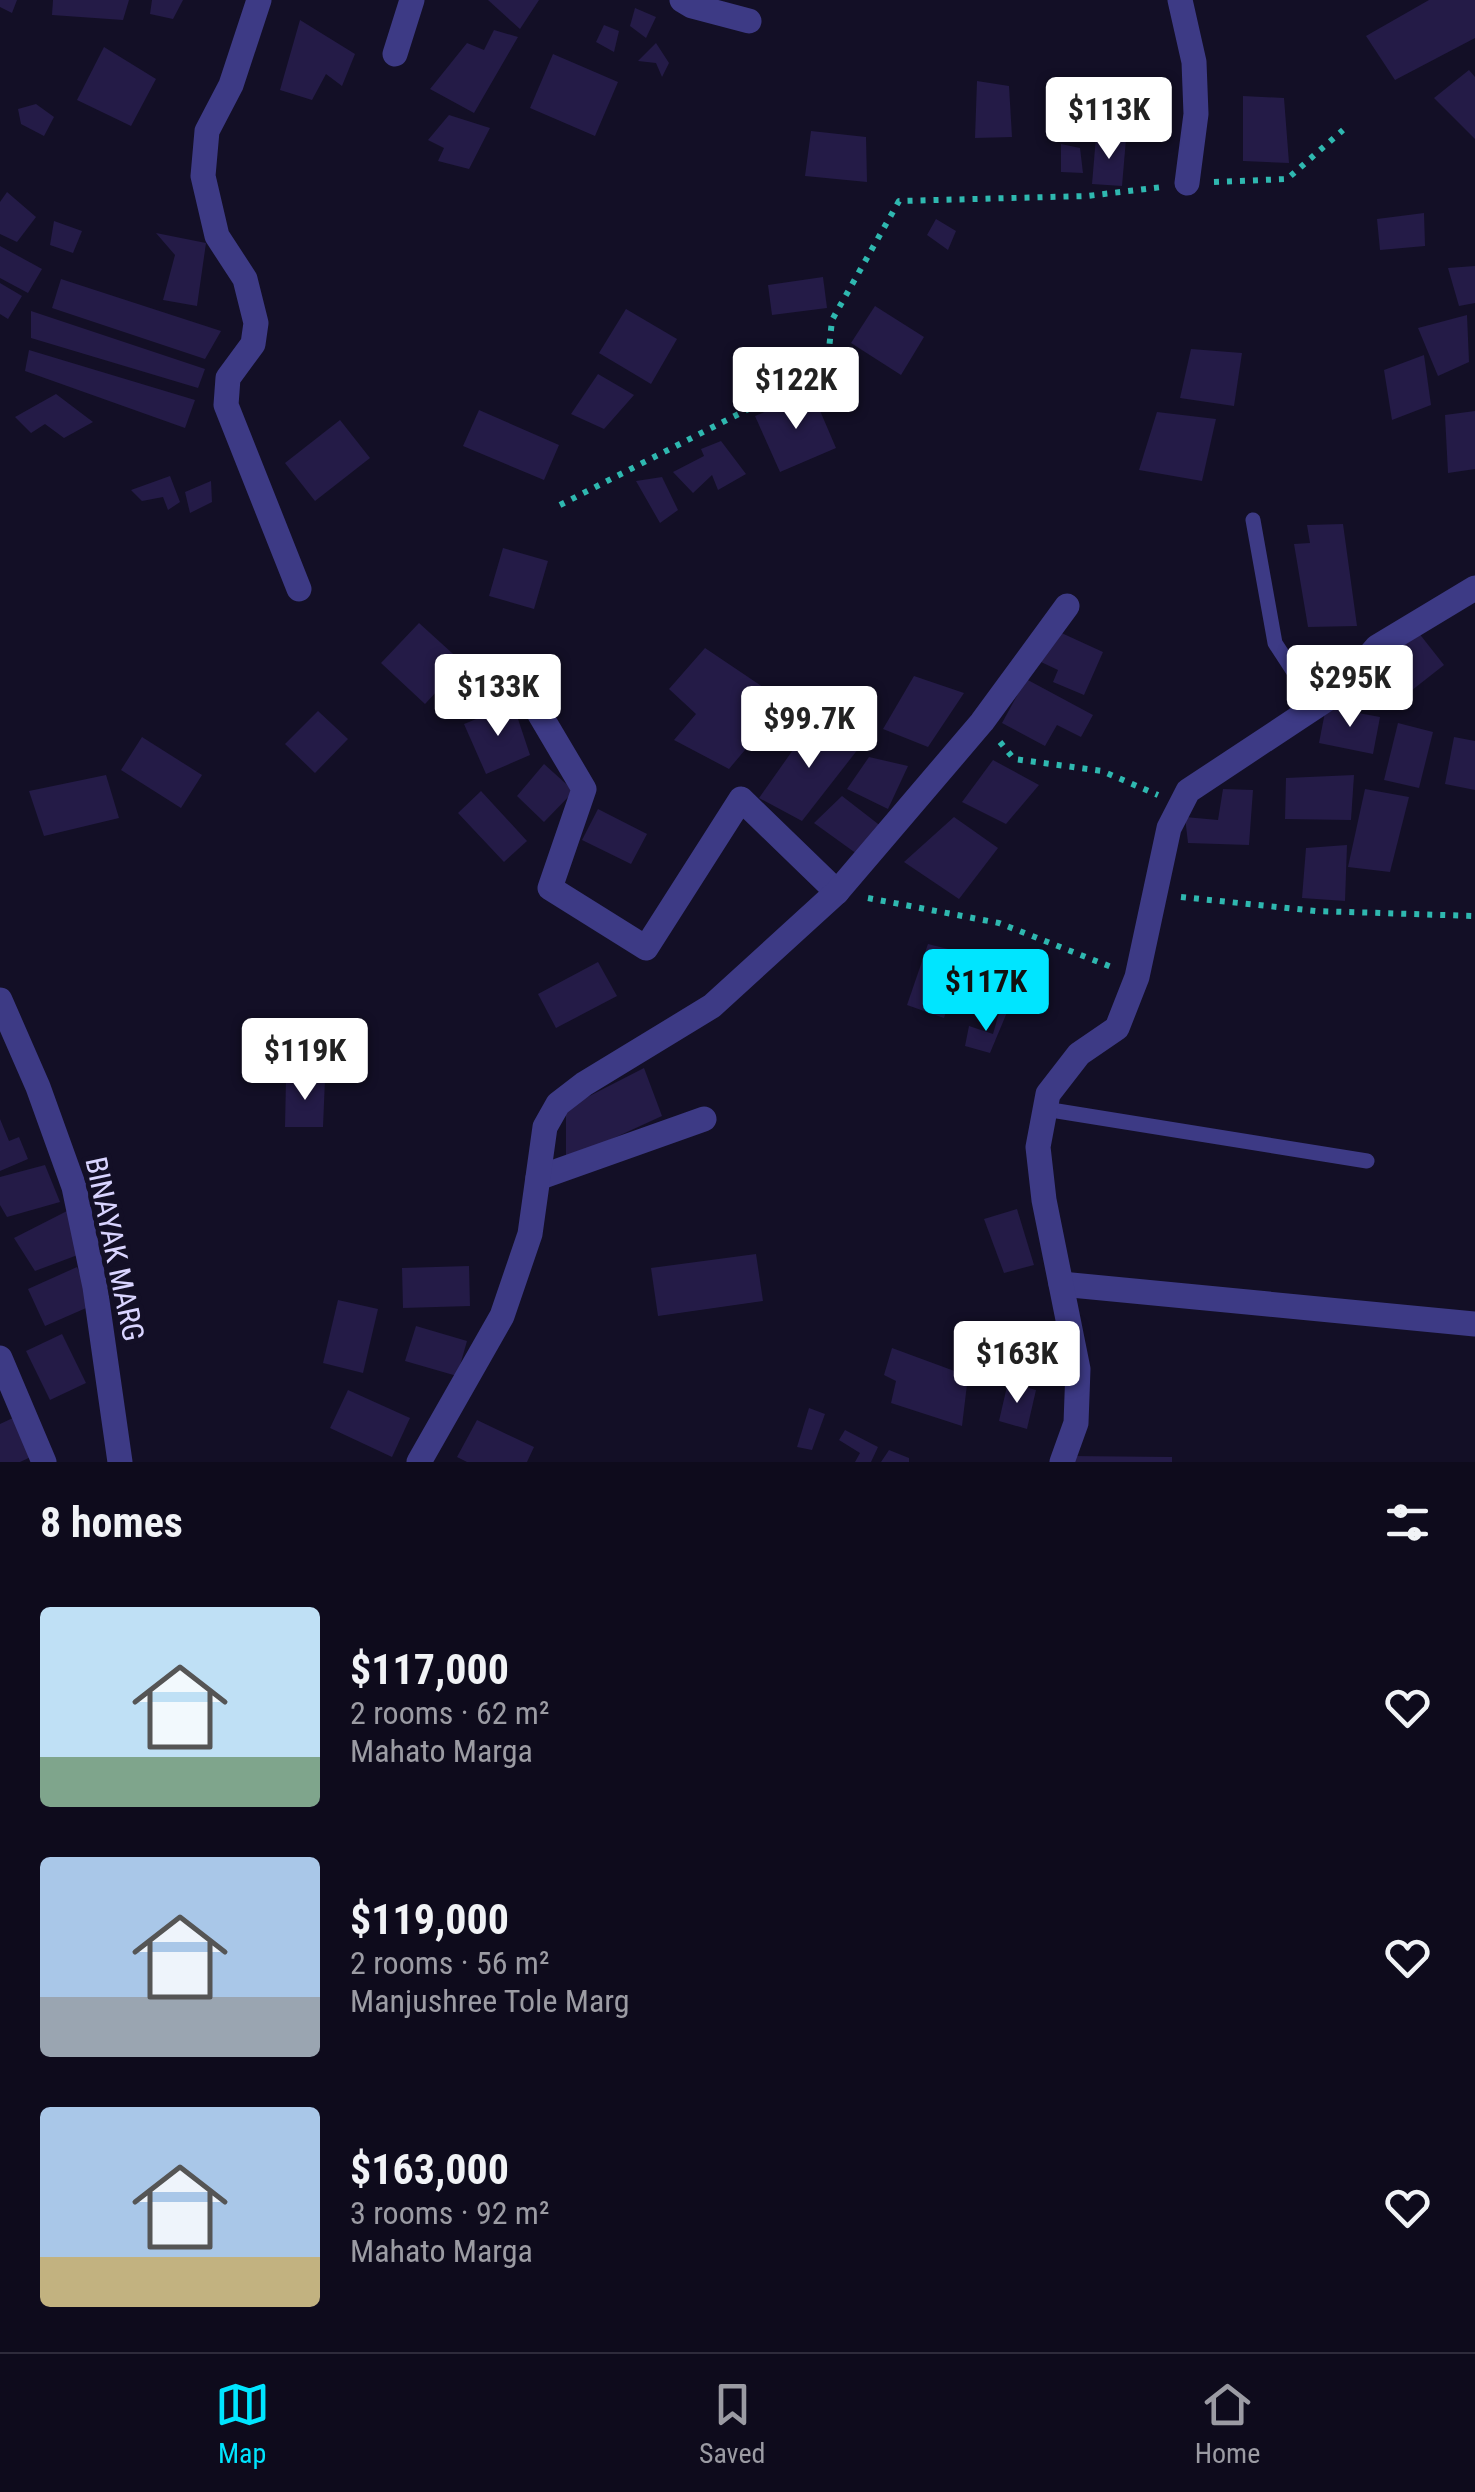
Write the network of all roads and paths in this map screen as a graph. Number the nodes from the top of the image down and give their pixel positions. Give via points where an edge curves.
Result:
1 (259, 0) edge
2 (412, 0) edge
3 (682, 0) edge
4 (1180, 0) edge
5 (749, 21) dead end
6 (395, 54) dead end
7 (1343, 130) dead end
8 (1187, 183) junction
9 (560, 506) dead end
10 (1252, 520) dead end
11 (1475, 588) edge
12 (300, 589) dead end
13 (1066, 606) dead end
14 (526, 691) dead end
15 (1316, 706) junction
16 (982, 722) junction
17 (1188, 792) junction
18 (837, 892) junction
19 (1155, 894) junction
20 (1475, 916) edge
21 (1137, 977) junction
22 (0, 1000) edge
23 (1044, 1109) junction
24 (704, 1119) dead end
25 (1368, 1161) dead end
26 (538, 1178) junction
27 (1062, 1284) junction
28 (1475, 1324) edge
29 (0, 1358) edge
30 (44, 1462) edge
31 (120, 1462) edge
32 (419, 1462) edge
33 (1062, 1462) edge

1 - 12 street via 208,131 203,176 217,236 245,279 256,324 253,344 228,378 226,405
2 - 6 street
3 - 5 street
4 - 8 street via 1194,62 1196,114
7 - 8 path via 1287,179
8 - 9 path via 1087,196 899,201 832,320 827,368
10 - 15 lane via 1276,643
11 - 15 street via 1377,646 1340,691
13 - 16 street
14 - 18 street via 584,789 550,888 646,948 741,799
15 - 17 street
16 - 17 path via 1014,760 1102,771 1154,796
16 - 18 street
17 - 19 street via 1169,828
18 - 21 path via 999,923
18 - 26 street via 712,1006 558,1104 545,1127
19 - 20 path
19 - 21 street
21 - 23 street via 1116,1028 1079,1054
22 - 31 street, BINAYAK MARG via 74,1187
23 - 25 lane
23 - 27 street via 1038,1147
24 - 26 street
26 - 32 street via 530,1234 502,1316
27 - 28 street
27 - 33 street via 1078,1369 1076,1422
29 - 30 street

